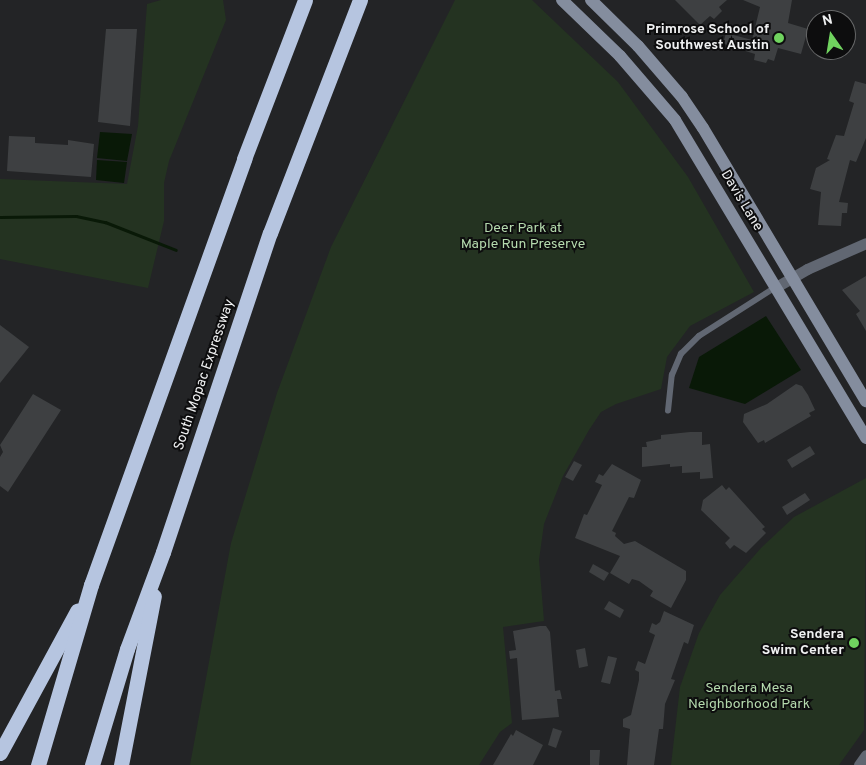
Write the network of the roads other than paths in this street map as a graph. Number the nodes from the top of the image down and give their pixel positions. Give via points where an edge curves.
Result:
1 (305, 0) edge
2 (360, 0) edge
3 (562, 0) edge
4 (591, 0) edge
5 (682, 97) junction
6 (665, 109) junction
7 (866, 243) edge
8 (793, 277) junction
9 (776, 287) junction
10 (866, 401) edge
11 (668, 410) dead end
12 (866, 438) edge
13 (163, 552) junction
14 (91, 585) junction
15 (0, 753) edge
16 (866, 755) edge
17 (38, 765) edge
18 (92, 765) edge
19 (121, 765) edge
20 (859, 765) edge

1 - 14 highway via 244,159
2 - 13 highway, South Mopac Expressway via 270,233
3 - 6 main road, Davis Lane via 620,56
4 - 5 main road, Davis Lane via 638,46
5 - 6 main road
5 - 8 main road, Davis Lane
6 - 9 main road, Davis Lane
7 - 8 street via 835,254
8 - 9 street
8 - 10 main road, Davis Lane
9 - 11 lane via 699,336 681,354 672,375
9 - 12 main road, Davis Lane
13 - 18 highway, South Mopac Expressway via 127,649
13 - 19 highway
14 - 15 highway
14 - 17 highway
16 - 20 street

